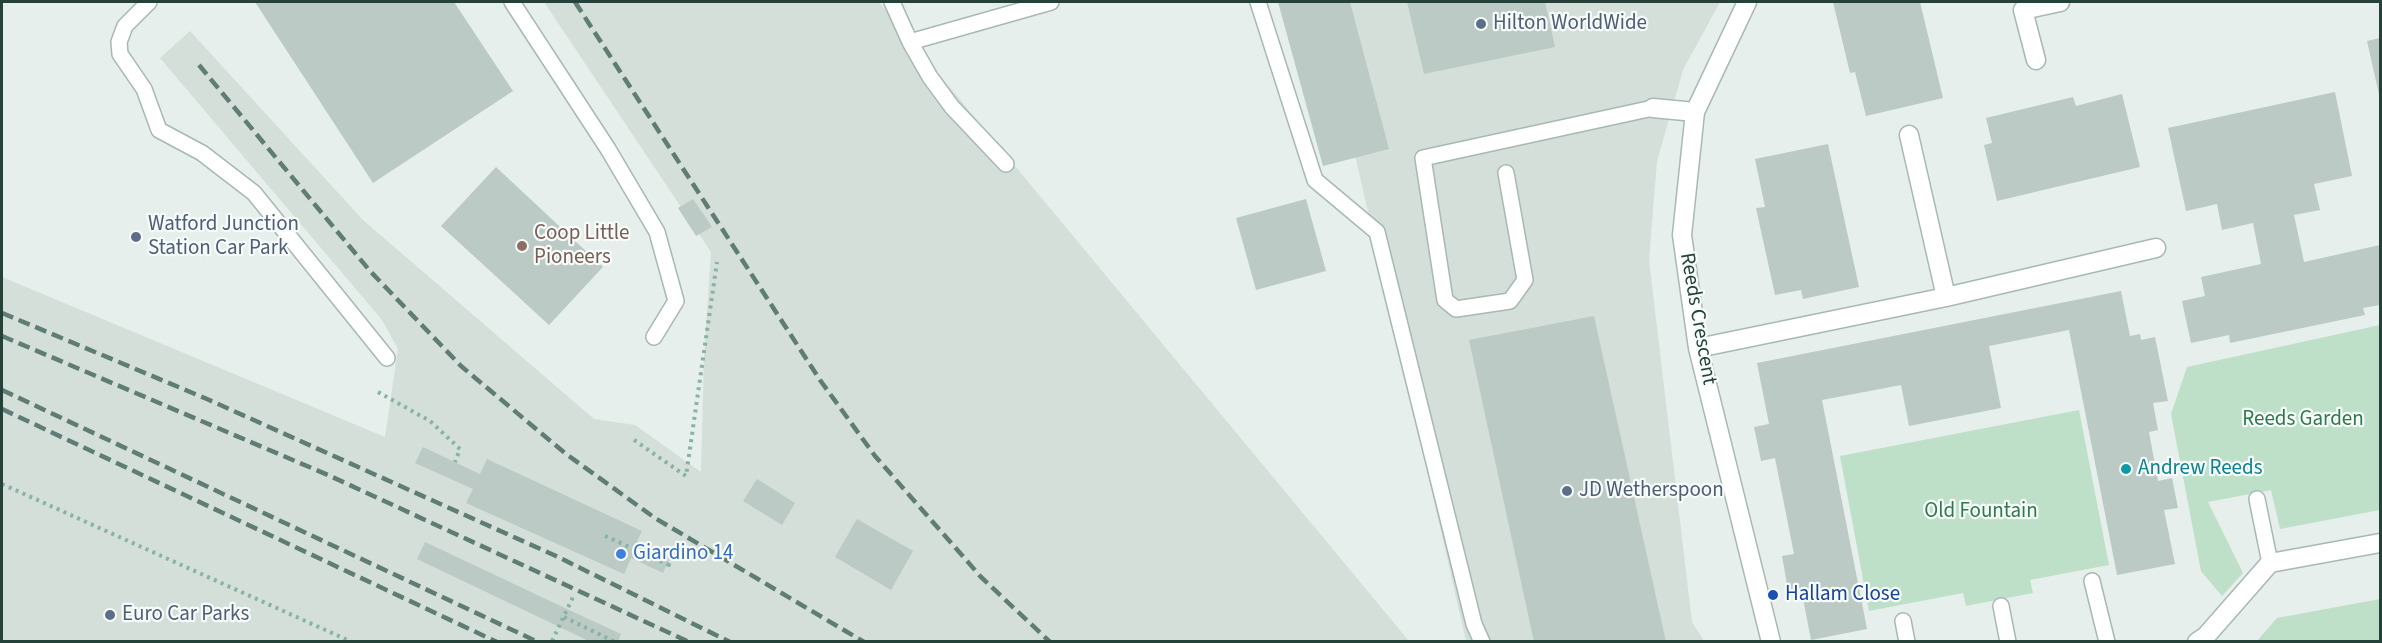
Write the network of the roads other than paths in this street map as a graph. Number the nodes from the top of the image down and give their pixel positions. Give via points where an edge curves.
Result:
1 (149, 2) edge
2 (512, 2) edge
3 (892, 2) edge
4 (1051, 2) edge
5 (1258, 2) edge
6 (1747, 2) edge
7 (2060, 2) edge
8 (910, 42) junction
9 (2036, 60) dead end
10 (1653, 108) joint
11 (1695, 112) junction
12 (1909, 135) dead end
13 (1006, 164) dead end
14 (1506, 173) dead end
15 (2156, 248) dead end
16 (1946, 297) junction
17 (654, 337) dead end
18 (1698, 348) junction
19 (387, 358) dead end
20 (2257, 499) dead end
21 (2380, 543) edge
22 (2270, 563) junction
23 (2092, 581) dead end
24 (2001, 606) dead end
25 (1903, 621) dead end
26 (1482, 642) edge
27 (1771, 642) edge
28 (1907, 642) edge
29 (2008, 642) edge
30 (2107, 642) edge
31 (2196, 642) edge

1 - 19 lane via 125,26 119,42 120,54 144,89 159,130 202,153 254,193
2 - 17 lane via 657,232 676,301
3 - 8 lane
4 - 8 lane
5 - 26 lane via 1315,180 1377,232 1474,624
6 - 11 street, Reeds Crescent
7 - 9 street via 2023,10
8 - 13 lane via 952,106
10 - 11 street
10 - 14 lane via 1423,158 1445,300 1456,309 1510,301 1525,280
11 - 18 street, Reeds Crescent via 1682,235
12 - 16 street
15 - 16 street
16 - 18 street
18 - 27 street, Reeds Crescent
20 - 22 lane
21 - 22 street
22 - 31 street via 2206,636
23 - 30 lane
24 - 29 lane
25 - 28 lane

